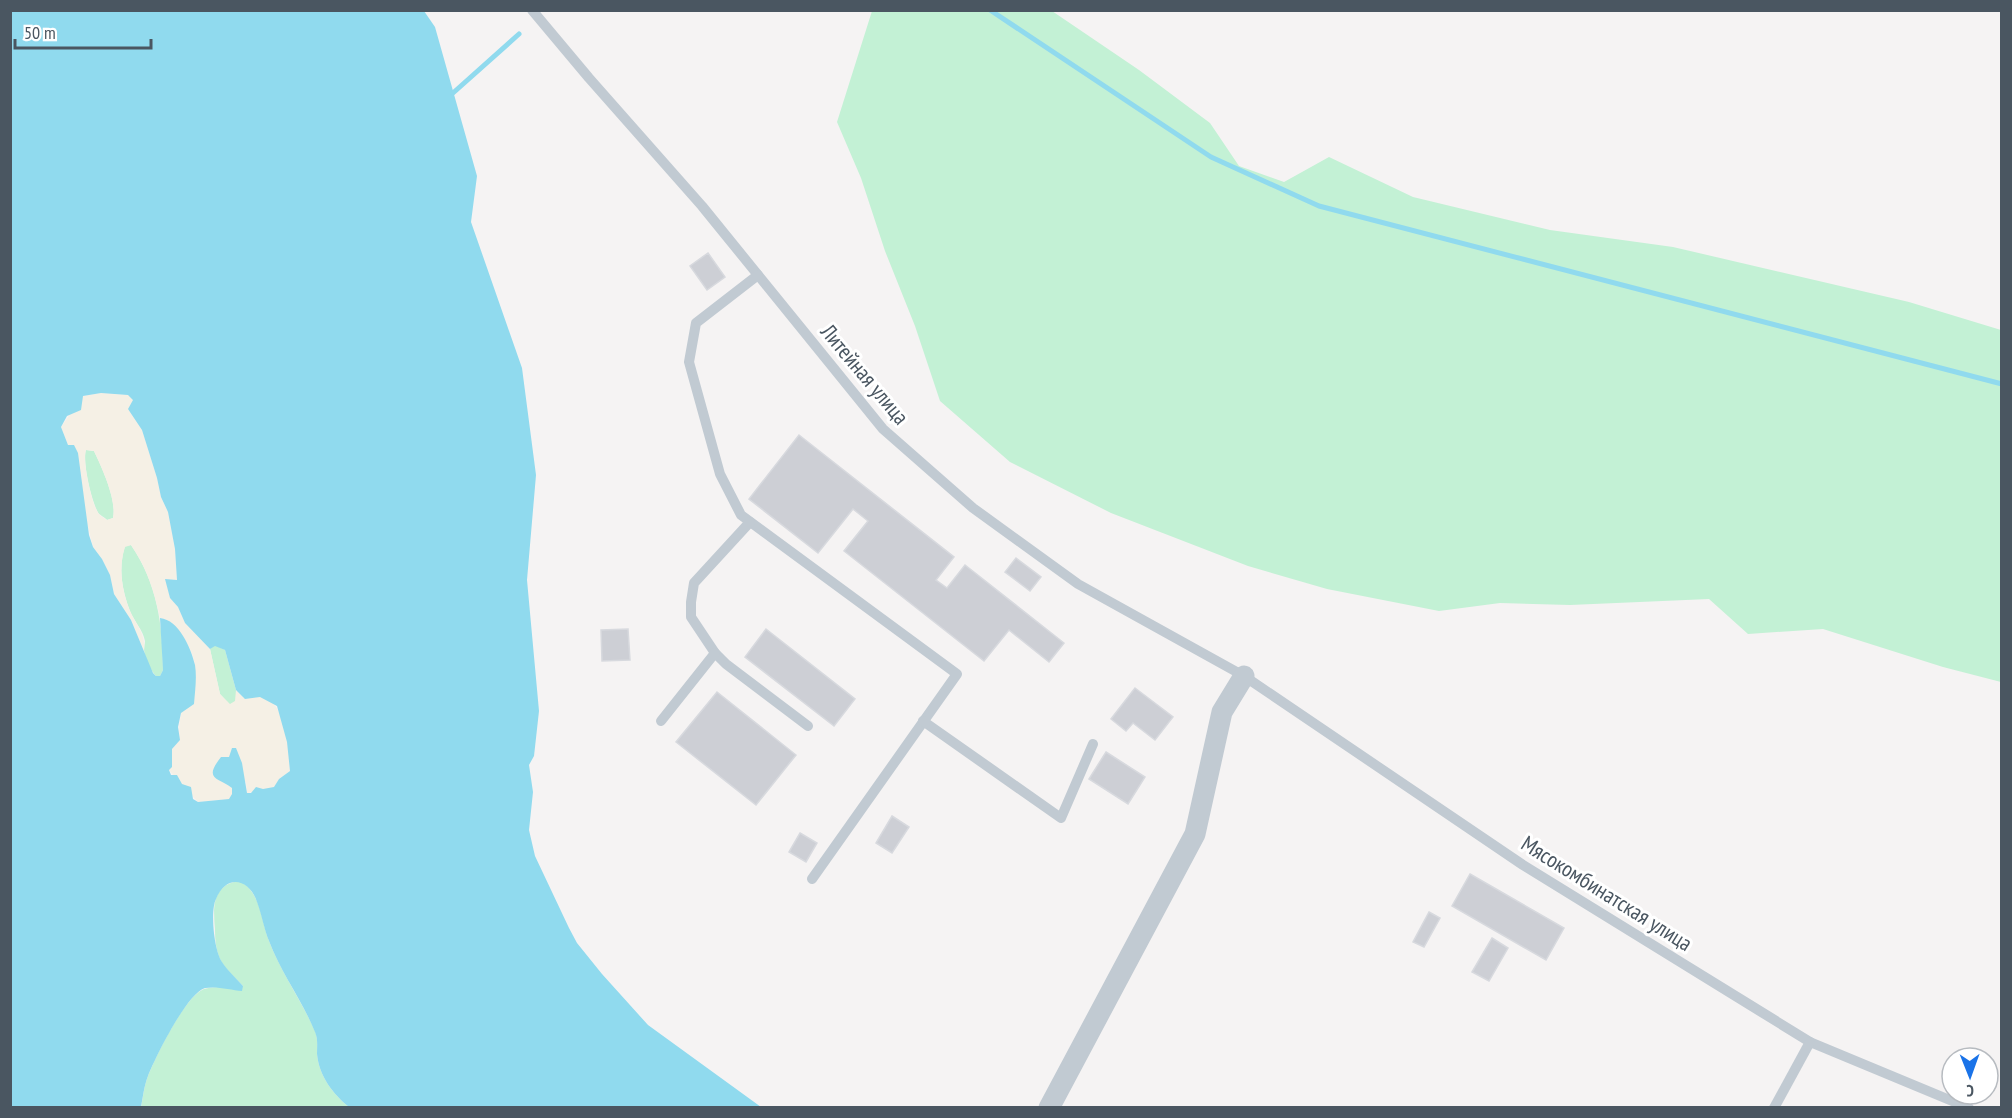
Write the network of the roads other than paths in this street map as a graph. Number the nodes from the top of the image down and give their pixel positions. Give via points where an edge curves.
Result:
1 (532, 10) edge
2 (758, 275) junction
3 (750, 522) junction
4 (716, 653) junction
5 (1244, 676) junction
6 (661, 721) dead end
7 (924, 721) junction
8 (808, 726) dead end
9 (1093, 744) dead end
10 (812, 879) dead end
11 (1810, 1042) junction
12 (1049, 1107) edge
13 (1774, 1107) edge
14 (1969, 1107) edge

1 - 2 lane, Литейная улица
2 - 3 lane via 696,323 689,362 720,474 741,515
2 - 5 lane, Литейная улица via 883,429 973,508 1078,584
3 - 4 lane via 694,583 691,617
3 - 7 lane via 957,674
4 - 6 lane
4 - 8 lane
5 - 11 lane, Мясокомбинатская улица via 1523,865
5 - 12 street via 1222,712 1195,834
7 - 9 lane via 1061,818
7 - 10 lane
11 - 13 lane
11 - 14 lane, Мясокомбинатская улица

